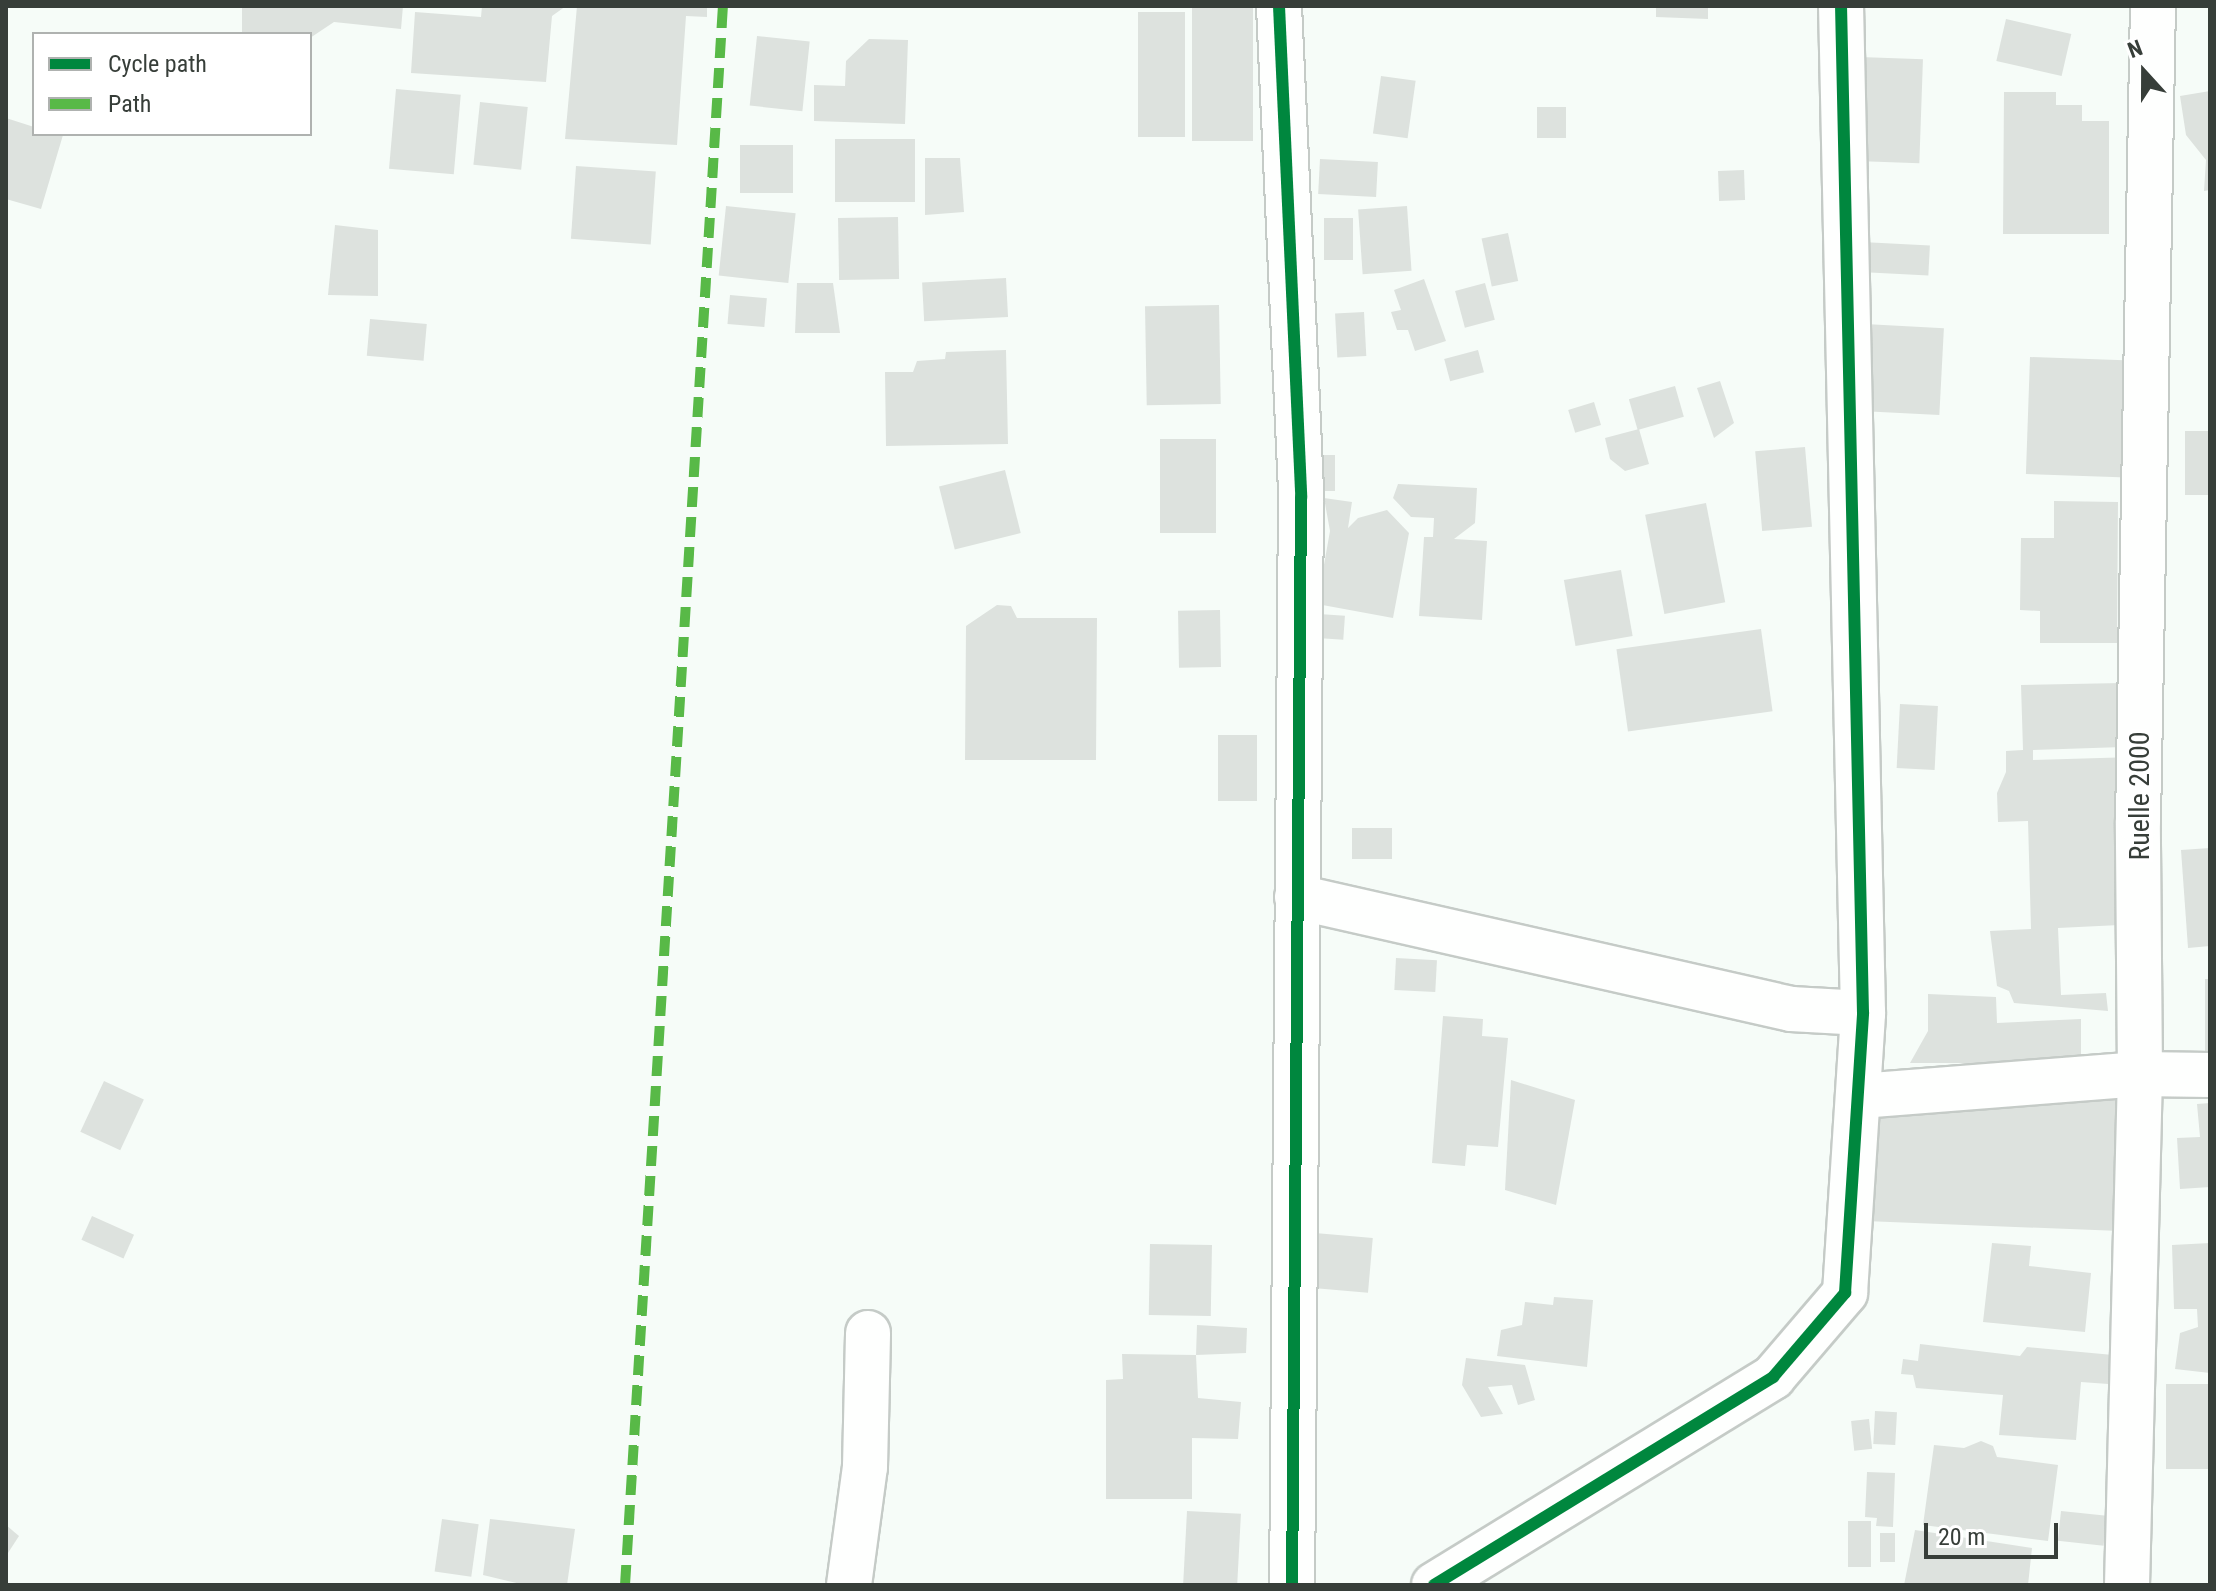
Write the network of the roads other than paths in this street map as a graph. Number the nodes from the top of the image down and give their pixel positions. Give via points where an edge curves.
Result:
1 (1279, 6) edge
2 (1841, 6) edge
3 (2153, 6) edge
4 (1297, 897) junction
5 (1863, 1013) junction
6 (2140, 1074) junction
7 (2210, 1075) edge
8 (1860, 1096) junction
9 (868, 1333) dead end
10 (849, 1585) edge
11 (1292, 1585) edge
12 (1434, 1585) edge
13 (2127, 1585) edge

1 - 4 street via 1301,497
2 - 5 street
3 - 6 street, Ruelle 2000 via 2138,821
4 - 5 street via 1791,1009
4 - 11 street
5 - 8 street
6 - 7 street
6 - 8 street
6 - 13 street, Ruelle 2000
8 - 12 street via 1851,1270 1845,1293 1829,1314 1773,1377
9 - 10 street via 865,1467

